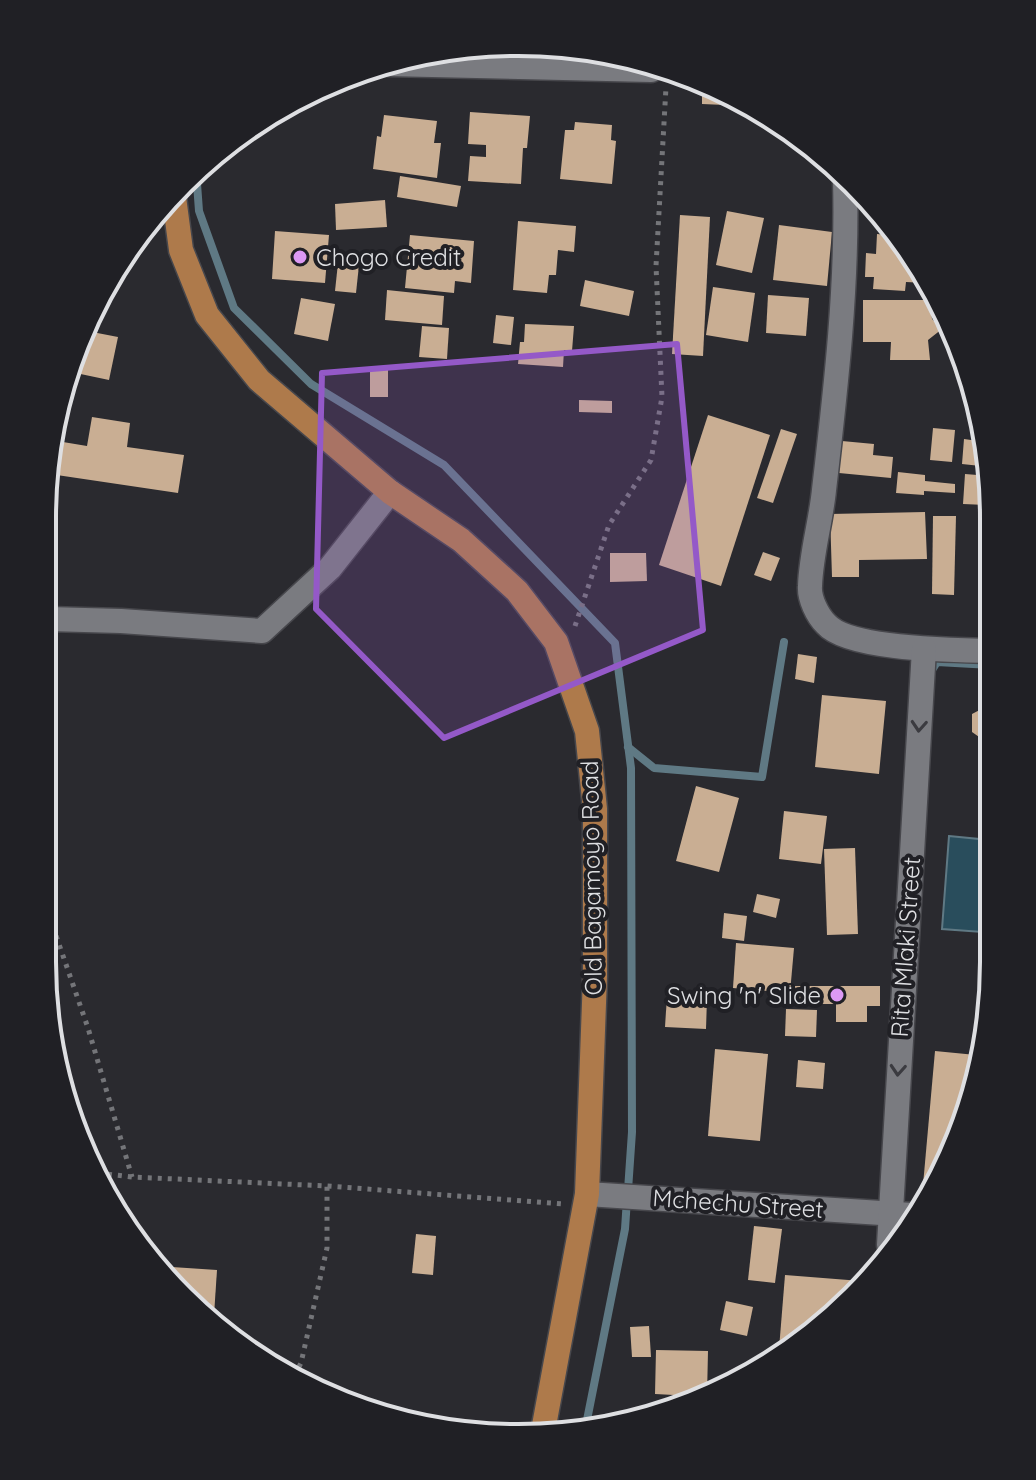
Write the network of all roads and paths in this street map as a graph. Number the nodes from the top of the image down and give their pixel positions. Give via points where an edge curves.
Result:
1 (428, 65) edge
2 (627, 69) edge
3 (667, 81) edge
4 (845, 191) edge
5 (175, 208) edge
6 (390, 492) junction
7 (56, 619) edge
8 (576, 639) dead end
9 (924, 649) junction
10 (980, 651) edge
11 (56, 936) edge
12 (108, 1174) edge
13 (132, 1177) junction
14 (327, 1186) junction
15 (586, 1200) junction
16 (900, 1214) edge
17 (298, 1368) edge
18 (544, 1423) edge

1 - 2 street
3 - 8 path via 656,266 662,397 651,460 609,525 574,623
4 - 9 street via 836,393 809,589 815,608 842,637
5 - 6 main road, Old Bagamoyo Road via 181,250 207,315 259,380
6 - 7 street via 330,568 262,631
6 - 15 main road, Old Bagamoyo Road via 461,540 517,591 556,642 587,731 595,809 595,976
9 - 10 street
9 -> 16 street, Rita Mlaki Street
11 - 13 path
12 - 13 path
13 - 14 path
14 - 15 path
14 - 17 path via 327,1248
15 - 16 street, Mchechu Street
15 - 18 main road, Old Bagamoyo Road

